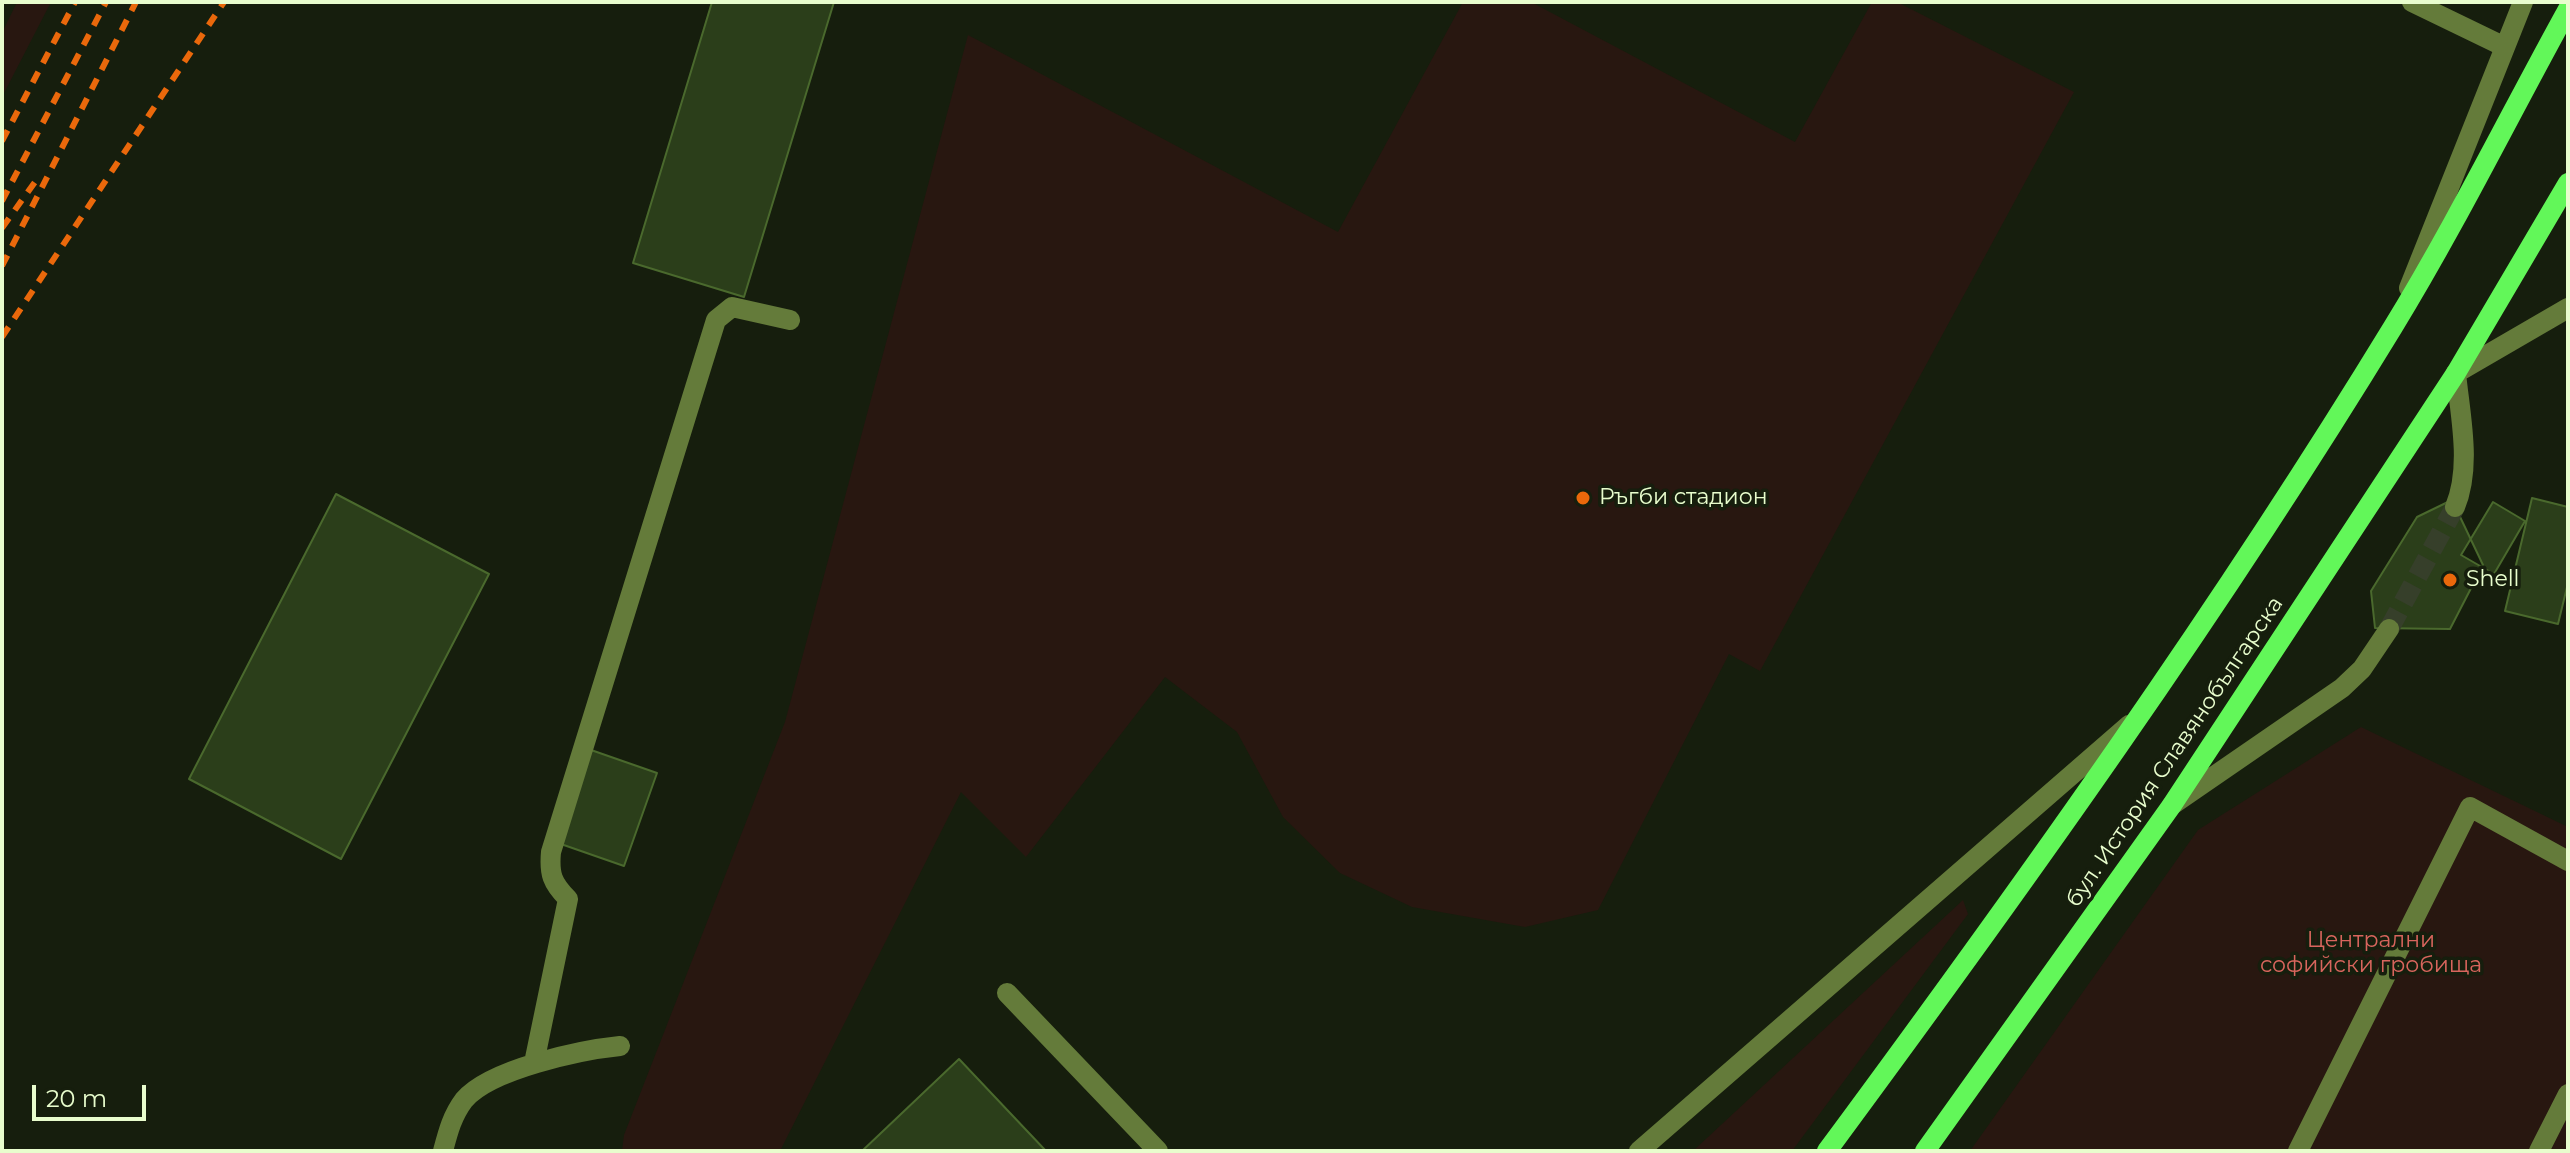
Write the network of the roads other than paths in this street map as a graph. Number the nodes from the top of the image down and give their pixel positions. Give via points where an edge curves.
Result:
1 (2412, 2) edge
2 (2523, 2) edge
3 (2568, 9) edge
4 (2505, 47) junction
5 (2568, 183) edge
6 (2568, 308) edge
7 (790, 320) dead end
8 (2394, 325) junction
9 (2456, 373) junction
10 (2455, 507) tunnel mouth
11 (2389, 629) tunnel mouth
12 (2144, 712) junction
13 (2172, 805) junction
14 (2568, 861) edge
15 (1007, 993) dead end
16 (620, 1046) dead end
17 (534, 1063) junction
18 (2568, 1094) edge
19 (443, 1151) edge
20 (1158, 1151) edge
21 (1639, 1151) edge
22 (1827, 1151) edge
23 (1925, 1151) edge
24 (2298, 1151) edge
25 (2539, 1151) edge

1 - 4 street
2 - 4 street
3 - 8 main road
4 - 8 street
5 - 9 main road, бул. История Славянобългарска
6 - 9 street, бул. История Славянобългарска
7 - 17 street via 732,307 716,320 551,852 549,872 568,899
8 - 12 main road
9 - 10 street via 2463,449 2461,494
9 - 13 main road, бул. История Славянобългарска
11 - 13 street via 2342,688
12 - 21 street
12 - 22 main road via 2019,892
13 - 23 main road, бул. История Славянобългарска
14 - 24 street via 2470,807
15 - 20 street
16 - 17 street via 579,1050
17 - 19 street via 466,1098 451,1121
18 - 25 street

